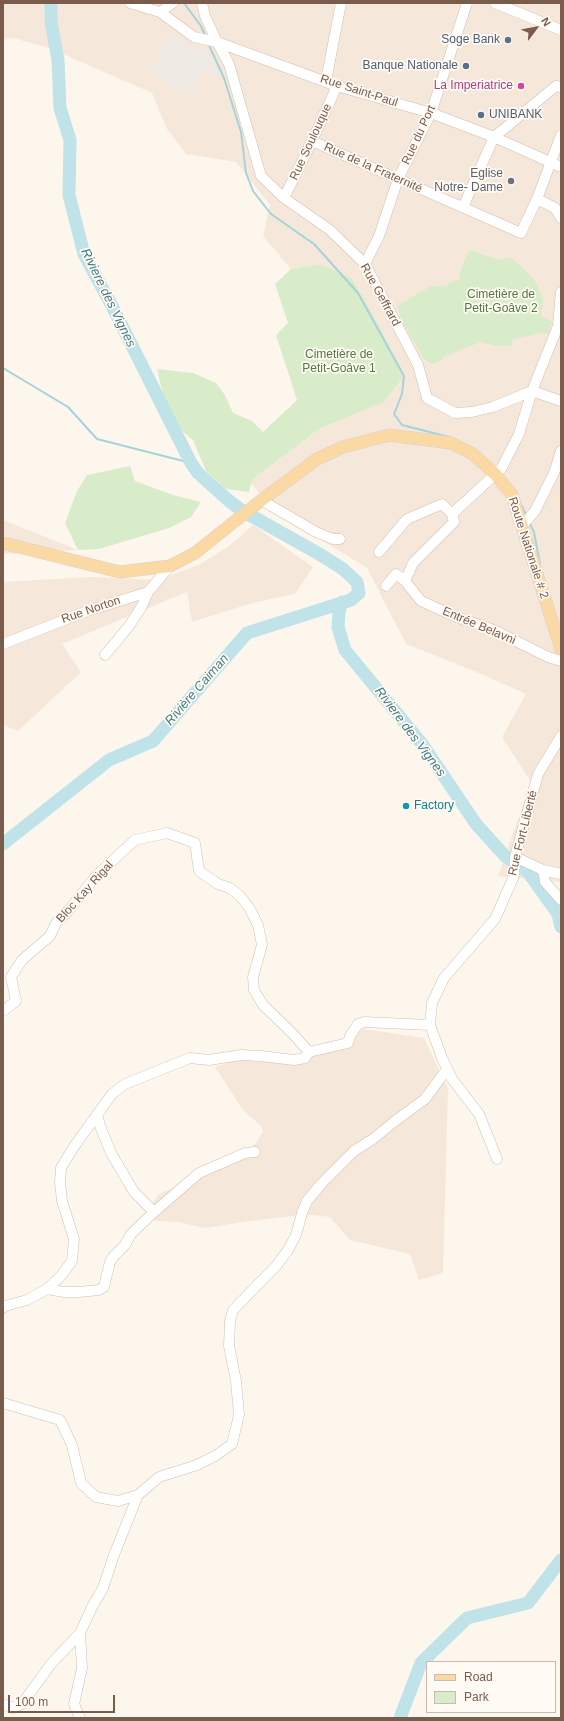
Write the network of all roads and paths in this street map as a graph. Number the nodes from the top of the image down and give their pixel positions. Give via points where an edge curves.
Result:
1 (130, 3) edge
2 (173, 3) edge
3 (202, 3) edge
4 (341, 3) edge
5 (467, 3) edge
6 (495, 3) edge
7 (160, 12) junction
8 (561, 30) edge
9 (217, 42) junction
10 (326, 81) junction
11 (337, 86) junction
12 (561, 87) edge
13 (431, 113) junction
14 (561, 135) edge
15 (494, 137) junction
16 (312, 141) junction
17 (551, 163) junction
18 (561, 167) edge
19 (398, 179) junction
20 (284, 198) junction
21 (537, 199) junction
22 (463, 207) junction
23 (561, 218) edge
24 (365, 264) junction
25 (561, 292) edge
26 (532, 391) junction
27 (561, 401) edge
28 (561, 451) edge
29 (498, 472) junction
30 (260, 501) junction
31 (452, 514) junction
32 (521, 527) junction
33 (340, 539) dead end
34 (3, 543) edge
35 (379, 552) dead end
36 (170, 566) junction
37 (406, 581) junction
38 (386, 586) dead end
39 (148, 592) junction
40 (3, 644) edge
41 (561, 648) edge
42 (105, 655) dead end
43 (561, 660) edge
44 (561, 736) edge
45 (515, 856) junction
46 (544, 870) junction
47 (561, 874) edge
48 (561, 900) edge
49 (3, 1011) edge
50 (430, 1025) junction
51 (309, 1052) junction
52 (447, 1069) junction
53 (98, 1114) junction
54 (256, 1152) dead end
55 (497, 1159) dead end
56 (154, 1212) junction
57 (47, 1290) junction
58 (3, 1308) edge
59 (3, 1403) edge
60 (138, 1495) junction
61 (80, 1633) junction
62 (3, 1704) edge
63 (80, 1718) edge

1 - 7 street, Rue Saint-Paul
2 - 7 street
3 - 9 street, Rue Geffrard
4 - 10 street
5 - 13 street, Rue du Port
6 - 8 street
7 - 9 street, Rue Saint-Paul via 194,37
9 - 10 street, Rue Saint-Paul
9 - 20 street, Rue Geffrard via 229,64 261,176
10 - 11 street, Rue Saint-Paul
11 - 13 street, Rue Saint-Paul
11 - 16 street, Rue Soulouque
12 - 15 street via 556,86
13 - 15 street, Rue Saint-Paul
13 - 19 street, Rue du Port
14 - 17 street
15 - 17 street, Rue Saint-Paul
15 - 22 street
16 - 19 street, Rue de la Fraternité
16 - 20 street, Rue Soulouque
17 - 18 street, Rue Saint-Paul
17 - 21 street
19 - 22 street, Rue de la Fraternité
19 - 24 street, Rue du Port via 379,236
20 - 24 street, Rue Geffrard via 330,230
21 - 22 street, Rue de la Fraternité via 521,233
21 - 23 street via 555,208
24 - 26 street, Rue Geffrard via 418,365 426,398 455,412 472,412 493,407
25 - 26 street via 558,326
26 - 27 street
26 - 29 street via 519,434
28 - 32 street via 554,473 535,511
29 - 30 main road, Route Nationale # 2 via 452,443 389,435 343,447 317,459
29 - 31 street
29 - 32 main road, Route Nationale # 2 via 512,495
30 - 33 street via 311,530
30 - 36 main road, Route Nationale # 2 via 195,553
31 - 35 street via 442,504 407,519
31 - 37 street via 454,522 413,563
32 - 41 main road, Route Nationale # 2
34 - 36 main road via 120,572
36 - 39 street
37 - 38 street via 396,574
37 - 43 street, Entrée Belavni via 421,601 494,630 548,657
39 - 40 street, Rue Norton via 86,610
39 - 42 street via 129,626
44 - 45 street, Rue Fort-Liberté via 538,774
45 - 46 street
45 - 50 street, Rue Fort-Liberté via 514,876 495,919 444,978 432,1003
46 - 47 street
46 - 48 street via 545,882
49 - 51 street, Bloc Kay Rigal via 16,1001 11,976 22,960 50,936 56,923 97,875 135,840 167,833 195,843 199,871 218,884 230,888 250,909 258,925 262,945 253,976 254,990 263,1006
50 - 51 street via 364,1022 358,1024 348,1043
50 - 52 street, Rue Fort-Liberté
51 - 53 street via 305,1058 294,1060 241,1055 209,1060 190,1058 125,1084 112,1094
52 - 55 street, Rue Fort-Liberté via 478,1114
52 - 60 street via 425,1099 354,1151 322,1183 304,1207 296,1235 288,1250 233,1310 229,1346 239,1415 232,1444 197,1465 159,1477
53 - 56 street via 110,1153 134,1192
53 - 57 street via 61,1168 62,1201 74,1239 72,1261
54 - 56 street via 245,1153 199,1173
56 - 57 street via 113,1256 104,1287 79,1292
57 - 58 street
59 - 60 street via 60,1420 72,1445 81,1483 96,1497 118,1501
60 - 61 street via 103,1588
61 - 62 street via 51,1664 22,1704 13,1708
61 - 63 street via 82,1668 74,1704

